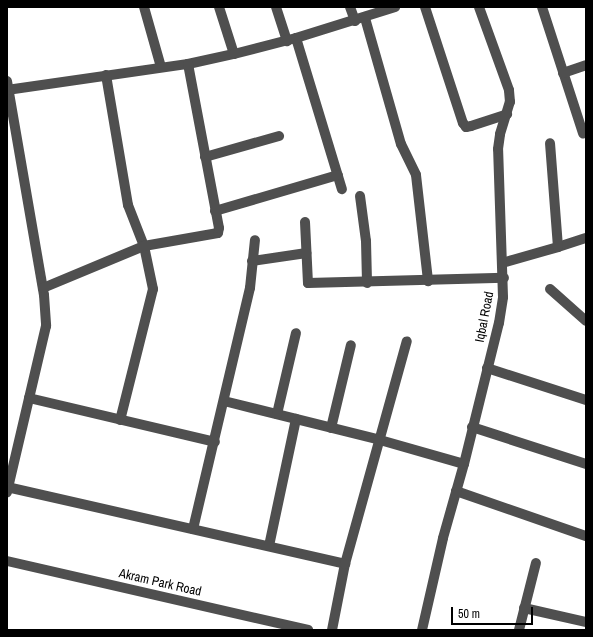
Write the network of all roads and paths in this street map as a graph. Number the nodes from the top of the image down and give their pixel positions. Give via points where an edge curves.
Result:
1 (144, 7) edge
2 (219, 7) edge
3 (276, 7) edge
4 (350, 7) edge
5 (395, 7) edge
6 (425, 7) edge
7 (479, 7) edge
8 (542, 7) edge
9 (365, 18) junction
10 (355, 21) junction
11 (292, 40) junction
12 (234, 54) junction
13 (188, 64) junction
14 (586, 65) edge
15 (161, 67) junction
16 (563, 73) junction
17 (106, 75) junction
18 (8, 87) edge
19 (507, 114) junction
20 (583, 133) dead end
21 (279, 136) dead end
22 (550, 143) dead end
23 (205, 157) junction
24 (338, 175) junction
25 (342, 189) dead end
26 (360, 196) dead end
27 (215, 212) junction
28 (305, 222) dead end
29 (586, 238) edge
30 (255, 240) dead end
31 (144, 246) junction
32 (558, 247) junction
33 (306, 253) junction
34 (252, 261) junction
35 (502, 263) junction
36 (504, 278) junction
37 (428, 281) junction
38 (367, 283) junction
39 (43, 288) junction
40 (550, 290) dead end
41 (586, 321) edge
42 (296, 333) dead end
43 (407, 341) dead end
44 (351, 345) dead end
45 (487, 368) junction
46 (29, 398) junction
47 (586, 400) edge
48 (224, 401) junction
49 (277, 414) junction
50 (296, 419) junction
51 (120, 420) junction
52 (472, 427) junction
53 (331, 428) junction
54 (380, 440) junction
55 (215, 442) junction
56 (464, 464) junction
57 (586, 464) edge
58 (7, 489) edge
59 (456, 490) junction
60 (193, 529) junction
61 (586, 536) edge
62 (269, 546) junction
63 (7, 561) edge
64 (536, 563) dead end
65 (345, 564) junction
66 (524, 608) junction
67 (586, 622) edge
68 (308, 630) edge
69 (332, 630) edge
70 (422, 630) edge
71 (519, 630) edge

1 - 15 street
2 - 12 street
3 - 11 street
4 - 10 street
5 - 9 street
6 - 19 street via 466,127
7 - 19 street, Iqbal Road via 509,90
8 - 16 street
9 - 10 street
9 - 37 street via 401,144 416,175
10 - 11 street
11 - 12 street
11 - 24 street
12 - 13 street
13 - 15 street
13 - 23 street
14 - 16 street
15 - 17 street
16 - 20 street
17 - 18 street
17 - 31 street via 128,205
18 - 39 street
19 - 35 street, Iqbal Road via 498,149
21 - 23 street
22 - 32 street
23 - 27 street
24 - 25 street
24 - 27 street
26 - 38 street via 366,241
27 - 31 street via 218,233
28 - 33 street
29 - 32 street
30 - 34 street
31 - 39 street
31 - 51 street via 153,289
32 - 35 street
33 - 34 street
33 - 38 street via 308,283
34 - 48 street via 250,288
35 - 36 street, Iqbal Road
36 - 37 street
36 - 45 street, Iqbal Road via 499,322
37 - 38 street
39 - 46 street via 46,326
40 - 41 street
42 - 49 street
43 - 54 street
44 - 53 street
45 - 47 street
45 - 52 street, Iqbal Road
46 - 51 street
46 - 58 street
48 - 49 street
48 - 55 street
49 - 50 street
50 - 53 street
50 - 62 street
51 - 55 street
52 - 56 street, Iqbal Road
52 - 57 street
53 - 54 street
54 - 56 street
54 - 65 street
55 - 60 street
56 - 59 street, Iqbal Road
58 - 60 street
59 - 61 street
59 - 70 street, Iqbal Road via 442,538
60 - 62 street
62 - 65 street
63 - 68 street, Akram Park Road
64 - 66 street
65 - 69 street
66 - 67 street
66 - 71 street

